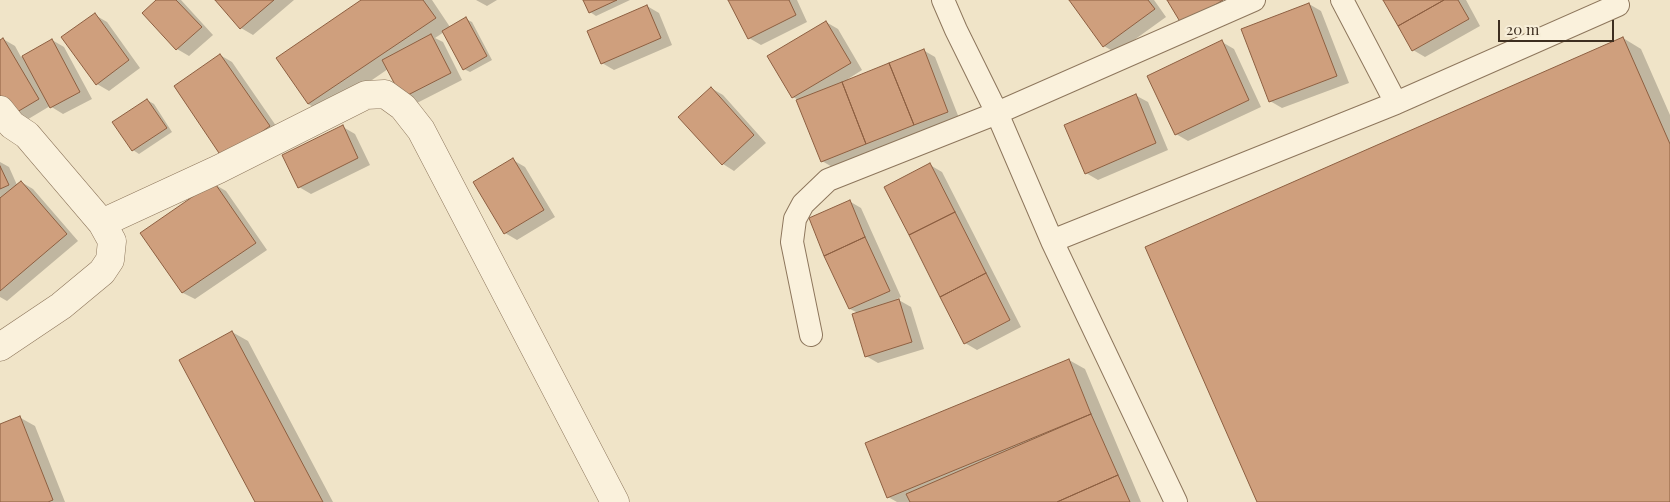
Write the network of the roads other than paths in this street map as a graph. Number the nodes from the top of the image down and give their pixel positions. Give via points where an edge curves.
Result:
1 (943, 0) edge
2 (1254, 0) edge
3 (1342, 0) edge
4 (1618, 5) dead end
5 (1396, 103) junction
6 (0, 110) edge
7 (997, 113) junction
8 (102, 224) junction
9 (1052, 240) junction
10 (811, 335) dead end
11 (0, 347) edge
12 (615, 502) edge
13 (1176, 502) edge

1 - 7 lane
2 - 7 lane
3 - 5 lane
4 - 5 lane
5 - 9 lane
6 - 8 street via 27,135
7 - 9 lane
7 - 10 lane via 828,180 803,204 795,219 792,242
8 - 11 street via 112,241 110,260 102,272 61,306
8 - 12 street via 366,95 386,94 403,107 421,130
9 - 13 lane

